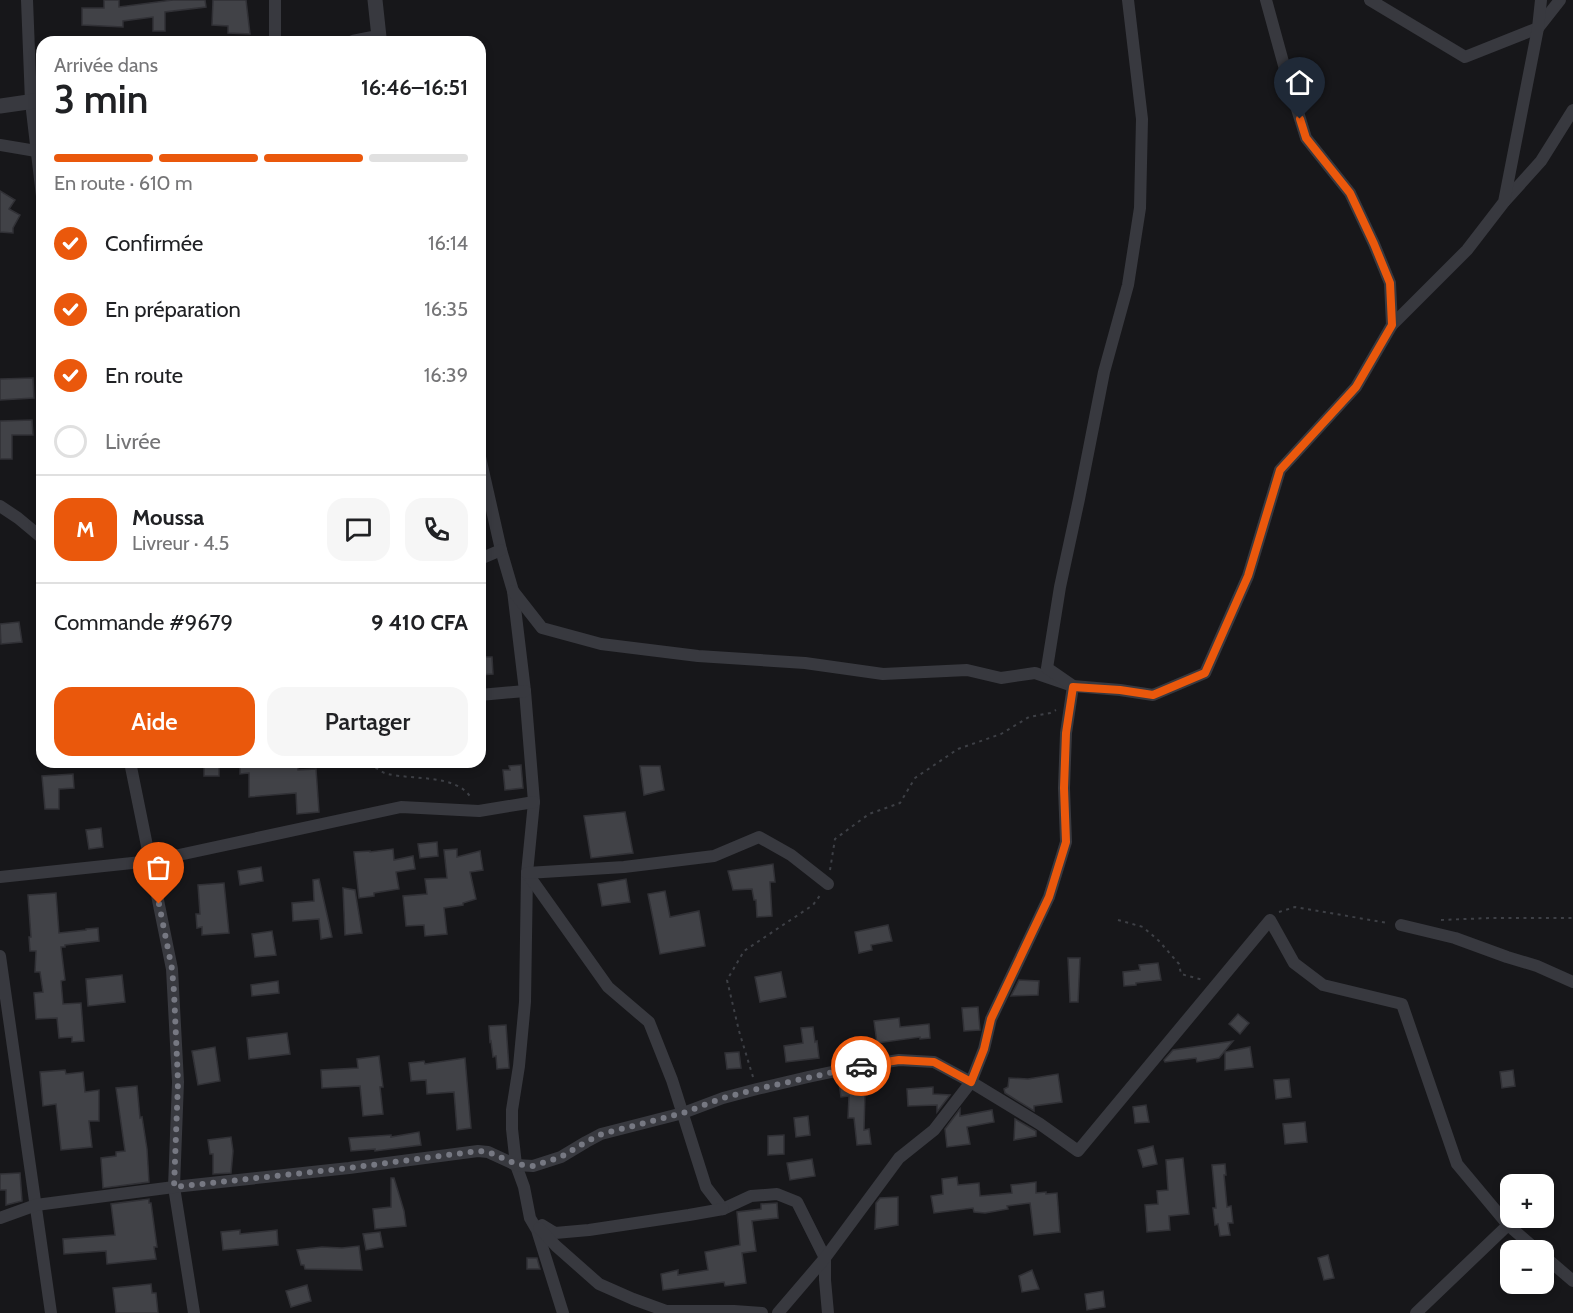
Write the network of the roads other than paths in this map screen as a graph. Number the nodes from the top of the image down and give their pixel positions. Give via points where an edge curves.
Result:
1 (27, 0) edge
2 (275, 0) edge
3 (375, 0) edge
4 (1128, 0) edge
5 (1266, 0) edge
6 (1370, 0) edge
7 (1541, 0) edge
8 (1560, 0) edge
9 (1538, 27) junction
10 (275, 36) edge
11 (380, 36) edge
12 (36, 101) edge
13 (0, 106) edge
14 (1573, 110) edge
15 (0, 145) edge
16 (36, 151) edge
17 (1504, 202) junction
18 (1392, 325) junction
19 (486, 484) edge
20 (0, 506) edge
21 (36, 533) edge
22 (501, 550) junction
23 (486, 556) edge
24 (513, 591) junction
25 (1073, 687) junction
26 (525, 691) junction
27 (486, 694) edge
28 (131, 768) edge
29 (534, 802) junction
30 (150, 861) junction
31 (527, 873) junction
32 (0, 877) edge
33 (828, 884) road end
34 (1401, 925) road end
35 (0, 956) edge
36 (1573, 982) edge
37 (971, 1082) junction
38 (683, 1113) junction
39 (516, 1164) junction
40 (174, 1187) junction
41 (36, 1205) junction
42 (723, 1209) junction
43 (1500, 1214) edge
44 (0, 1218) edge
45 (530, 1218) junction
46 (1506, 1228) edge
47 (1512, 1228) edge
48 (1526, 1240) edge
49 (825, 1258) junction
50 (1554, 1265) edge
51 (1573, 1281) edge
52 (51, 1313) edge
53 (194, 1313) edge
54 (563, 1313) edge
55 (762, 1313) edge
56 (778, 1313) edge
57 (828, 1313) edge
58 (1416, 1313) edge

1 - 12 street
2 - 10 street
3 - 11 street
4 - 25 street via 1142,119 1140,208 1128,285 1104,372 1047,668
5 - 18 street via 1306,138 1350,193 1390,283
6 - 9 street via 1465,57
7 - 9 street
8 - 9 street
9 - 17 street
12 - 13 street
14 - 17 street via 1541,161
15 - 16 street
17 - 18 street via 1467,250
18 - 25 street via 1356,387 1280,470 1248,576 1205,673 1153,695
19 - 22 street
20 - 21 street
22 - 23 street
22 - 24 street
24 - 25 street via 542,628 601,644 883,674 967,670 1001,678 1035,673
24 - 26 street
25 - 37 street via 1066,733 1066,842 1049,897 991,1019
26 - 27 street
26 - 29 street
28 - 30 street
29 - 30 street via 479,811 401,807
29 - 31 street
30 - 32 street
30 - 40 street via 172,969 178,1082
31 - 33 street via 714,856 759,837 791,855
31 - 38 street via 608,987 649,1022
31 - 39 street via 525,1002 512,1110
34 - 36 street via 1455,938
35 - 41 street
37 - 38 street via 934,1062 899,1060 757,1089
37 - 43 street via 1078,1151 1270,920 1294,963 1323,986 1402,1004 1457,1164
37 - 49 street via 934,1130 899,1158
38 - 39 street via 602,1134 543,1163
38 - 42 street via 706,1187
39 - 40 street via 478,1151
39 - 45 street
40 - 41 street
40 - 53 street
41 - 44 street
41 - 52 street
42 - 45 street via 555,1233
42 - 49 street via 751,1196 777,1194 798,1202
45 - 54 street
45 - 55 street via 599,1284 633,1299 666,1311
46 - 58 street
47 - 48 street
49 - 56 street
49 - 57 street
50 - 51 street

